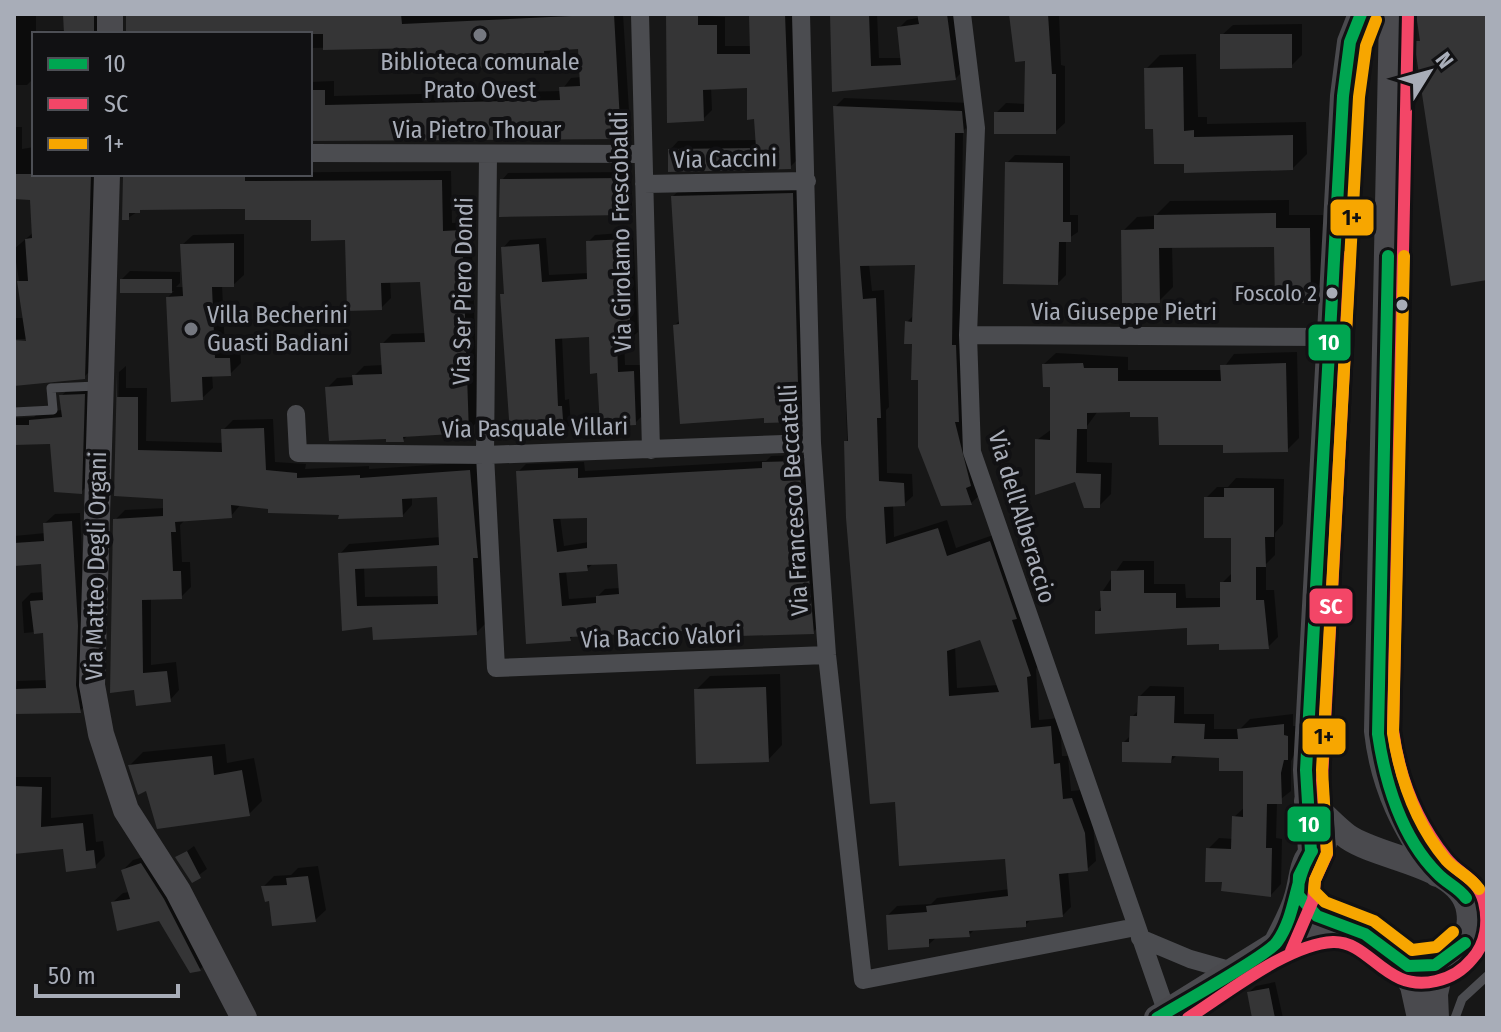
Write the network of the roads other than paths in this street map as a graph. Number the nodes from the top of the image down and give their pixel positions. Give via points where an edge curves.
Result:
1 (640, 14) edge
2 (801, 14) edge
3 (962, 14) edge
4 (1361, 14) edge
5 (1392, 14) edge
6 (312, 153) edge
7 (643, 154) junction
8 (488, 155) junction
9 (107, 176) edge
10 (807, 181) junction
11 (644, 184) junction
12 (968, 335) junction
13 (1329, 337) junction
14 (101, 386) junction
15 (14, 412) edge
16 (296, 414) dead end
17 (812, 443) junction
18 (651, 450) junction
19 (485, 455) junction
20 (827, 655) junction
21 (496, 668) joint
22 (1307, 801) junction
23 (1349, 838) junction
24 (1311, 852) junction
25 (1437, 874) junction
26 (1298, 895) junction
27 (1476, 904) edge
28 (1331, 925) junction
29 (1138, 932) junction
30 (1276, 944) junction
31 (1476, 944) edge
32 (1400, 962) junction
33 (1442, 963) junction
34 (1236, 972) junction
35 (1487, 976) edge
36 (1174, 1013) edge
37 (244, 1018) edge
38 (1420, 1018) edge
39 (1436, 1018) edge
40 (1455, 1018) edge

1 - 7 street, Via Girolamo Frescobaldi
2 - 10 street, Via Francesco Beccatelli
3 - 12 street, Via dell'Alberaccio via 976,128
4 - 13 street via 1350,42 1344,84
5 - 25 street via 1377,731 1383,773 1395,805
6 - 8 street, Via Pietro Thouar
7 - 8 street, Via Pietro Thouar
7 - 11 street, Via Girolamo Frescobaldi
8 - 19 street, Via Ser Piero Dondi
9 - 14 street, Via Matteo Degli Organi
10 - 11 street, Via Caccini
10 - 17 street, Via Francesco Beccatelli
11 - 18 street, Via Girolamo Frescobaldi
12 - 13 street, Via Giuseppe Pietri
12 - 29 street, Via dell'Alberaccio via 969,429 977,469
13 - 22 street
14 - 15 lane via 51,388 53,410
14 - 37 street, Via Matteo Degli Organi via 92,685 101,734 126,810 178,891
16 - 19 street, Via Pasquale Villari via 298,453
17 - 18 street, Via Pasquale Villari
17 - 20 street, Via Francesco Beccatelli
18 - 19 street, Via Pasquale Villari
19 - 21 street, Via Ser Piero Dondi
20 - 21 street, Via Baccio Valori
20 - 29 street, Via Francesco Beccatelli via 863,980
22 - 23 street
22 - 24 street
23 - 24 street via 1334,839
23 - 25 street
24 - 26 street via 1299,876
25 - 27 street
26 - 28 street via 1313,915
26 - 30 street
27 - 31 street via 1470,924
28 - 30 street
28 - 32 street via 1360,932
29 - 34 street via 1190,959
29 - 36 street, Via dell'Alberaccio
30 - 34 street
31 - 33 street
32 - 33 street via 1421,967
32 - 38 street via 1413,986
33 - 39 street
34 - 36 street
35 - 40 lane via 1462,999

